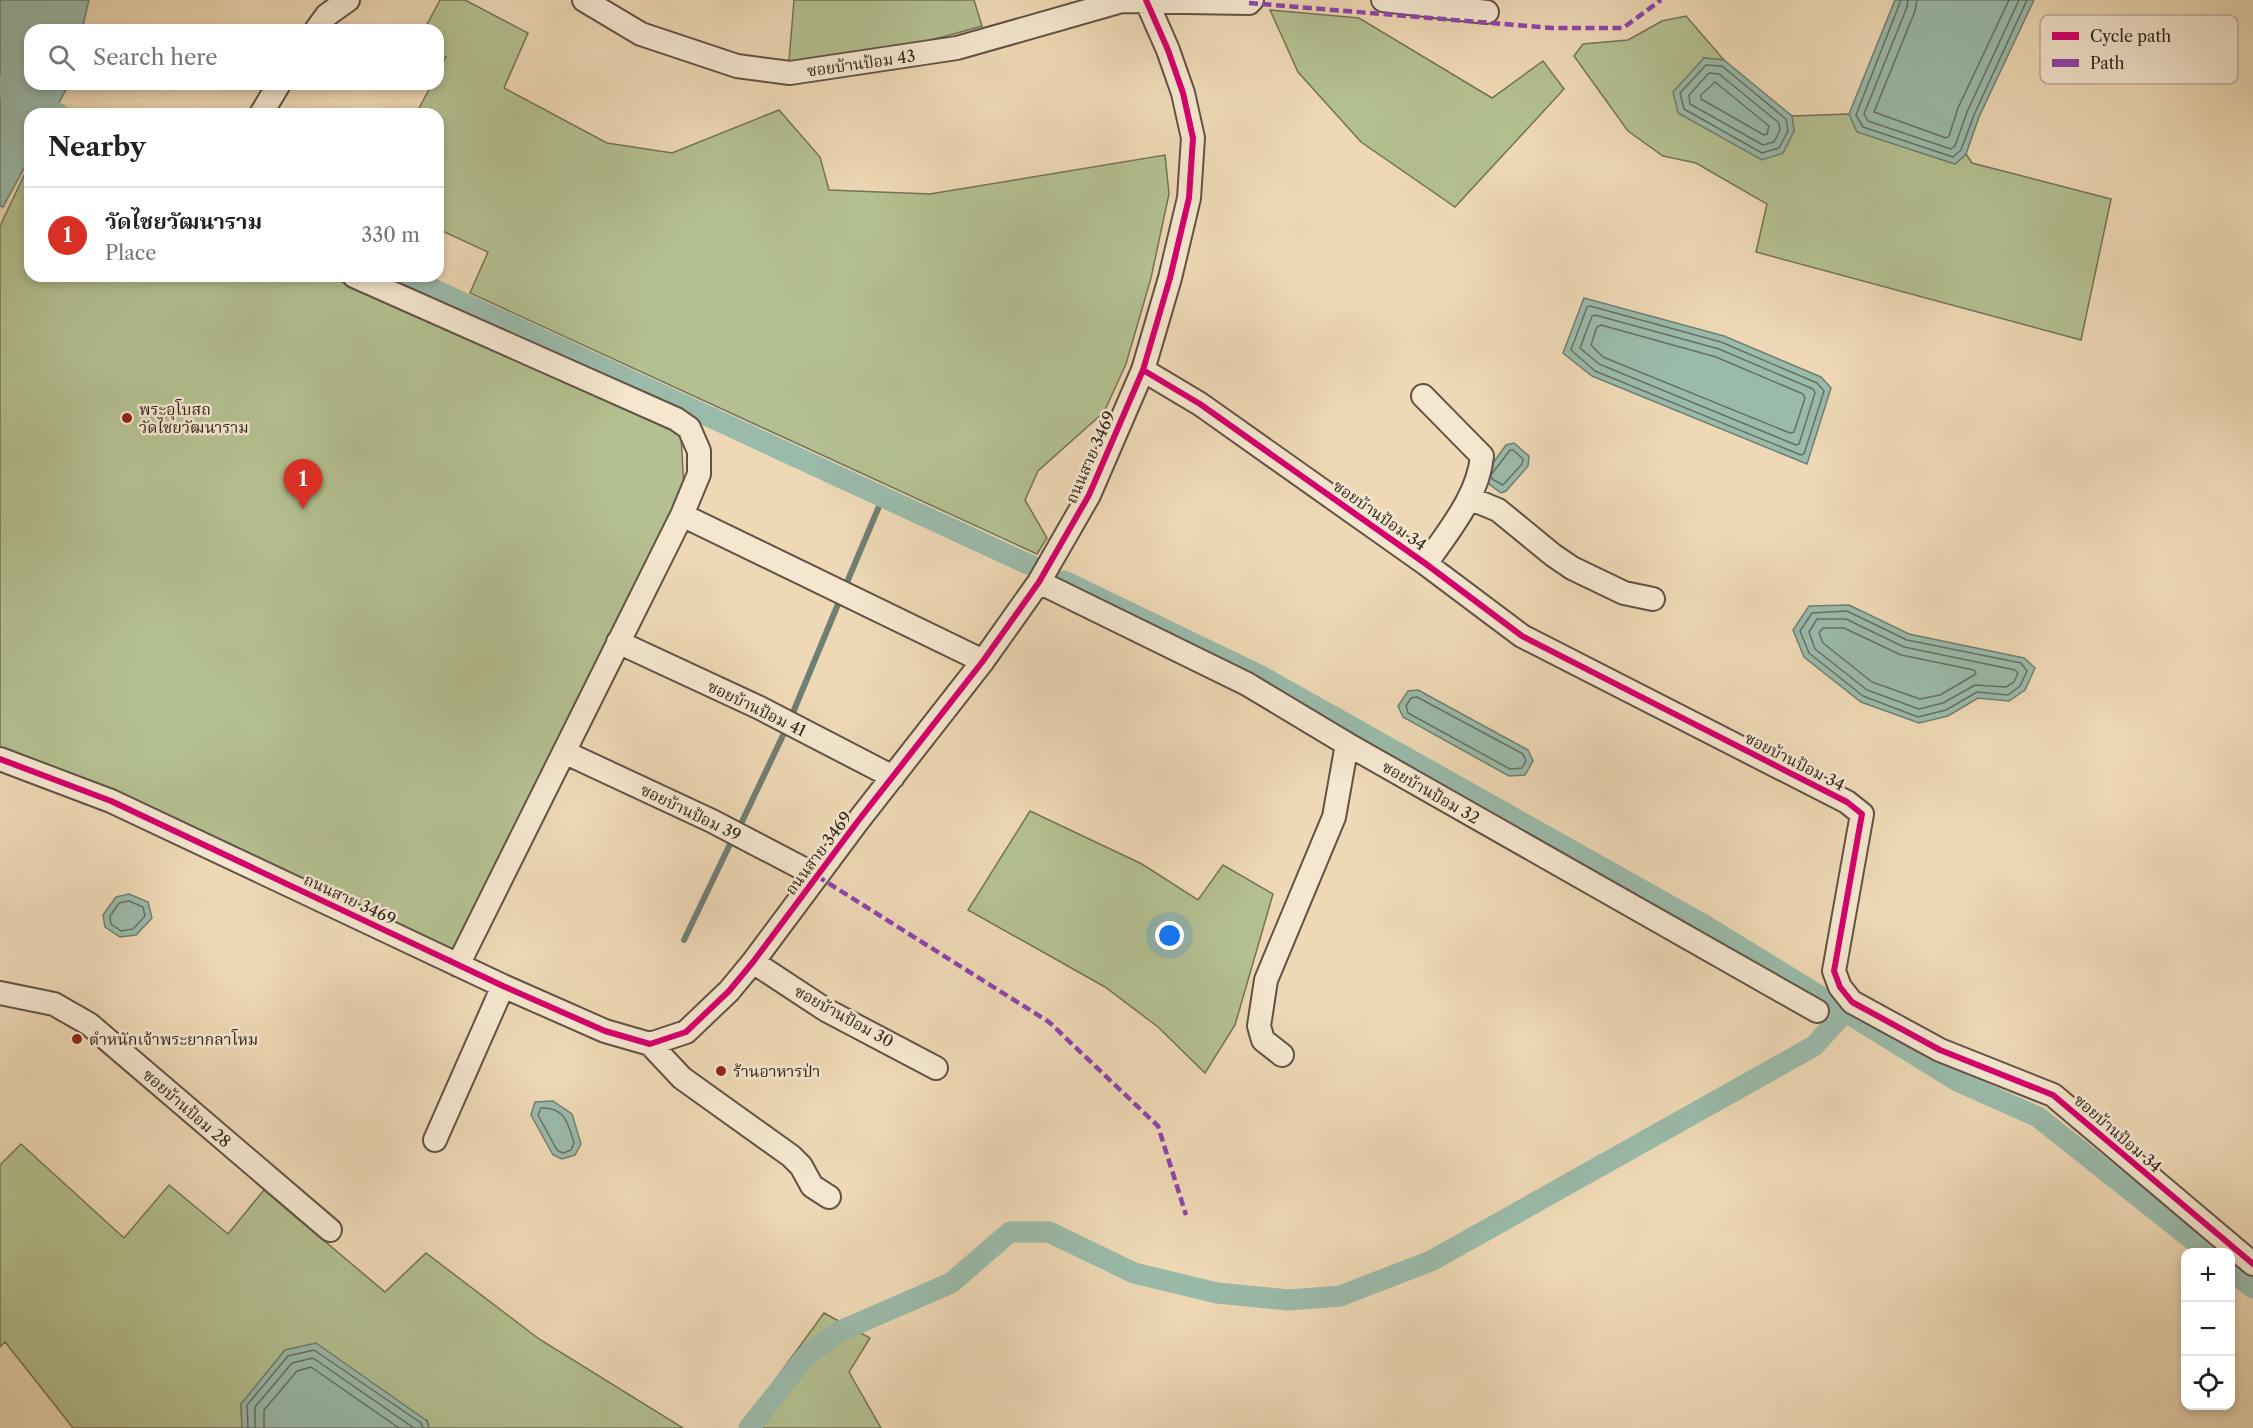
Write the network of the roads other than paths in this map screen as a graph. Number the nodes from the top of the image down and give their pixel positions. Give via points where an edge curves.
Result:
1 (348, 0) edge
2 (584, 0) edge
3 (1146, 0) edge
4 (1252, 0) edge
5 (1383, 0) edge
6 (1487, 12) dead end
7 (320, 24) edge
8 (275, 90) edge
9 (265, 108) edge
10 (368, 282) edge
11 (1143, 370) junction
12 (1423, 396) dead end
13 (1469, 498) junction
14 (682, 515) junction
15 (1426, 564) junction
16 (1039, 582) junction
17 (1653, 599) dead end
18 (618, 642) junction
19 (983, 661) junction
20 (1347, 744) junction
21 (564, 752) junction
22 (0, 759) edge
23 (893, 777) junction
24 (817, 876) junction
25 (753, 962) junction
26 (458, 965) junction
27 (503, 986) junction
28 (0, 993) edge
29 (1817, 1011) dead end
30 (650, 1044) junction
31 (1282, 1055) dead end
32 (936, 1068) dead end
33 (435, 1140) dead end
34 (829, 1197) dead end
35 (330, 1230) dead end
36 (2253, 1264) edge

1 - 7 street
2 - 3 street, ซอยบ้านป้อม 43 via 641,34 737,66 790,73 957,48 1122,1
3 - 4 street, ซอยบ้านป้อม 43
3 - 11 street, ถนนสาย 3469 via 1183,93 1193,138 1189,198
5 - 6 street
8 - 9 street
10 - 14 street via 689,428 699,451 699,474
11 - 15 street, ซอยบ้านป้อม 34 via 1200,404
11 - 16 street, ถนนสาย 3469 via 1089,495
12 - 13 street via 1482,456
13 - 15 street
13 - 17 street via 1498,510 1572,568 1624,593
14 - 18 street
14 - 19 street
15 - 36 street, ซอยบ้านป้อม 34 via 1522,636 1847,802 1862,814 1834,970 1840,987 1852,1002 1940,1050 2053,1095
16 - 19 street, ถนนสาย 3469
16 - 20 street, ซอยบ้านป้อม 32 via 1246,684
18 - 21 street
18 - 23 street, ซอยบ้านป้อม 41 via 760,708
19 - 23 street, ถนนสาย 3469
20 - 29 street, ซอยบ้านป้อม 32
20 - 31 street via 1334,817 1266,980 1259,1026 1263,1040
21 - 24 street, ซอยบ้านป้อม 39
21 - 26 street
22 - 26 street, ถนนสาย 3469 via 111,801
23 - 24 street, ถนนสาย 3469
24 - 25 street, ถนนสาย 3469
25 - 30 street, ถนนสาย 3469 via 686,1032
25 - 32 street, ซอยบ้านป้อม 30 via 826,1010
26 - 27 street, ถนนสาย 3469
27 - 30 street, ถนนสาย 3469 via 605,1031
27 - 33 street
28 - 35 street, ซอยบ้านป้อม 28 via 54,1004 89,1024
30 - 34 street via 682,1078 791,1156 812,1186

